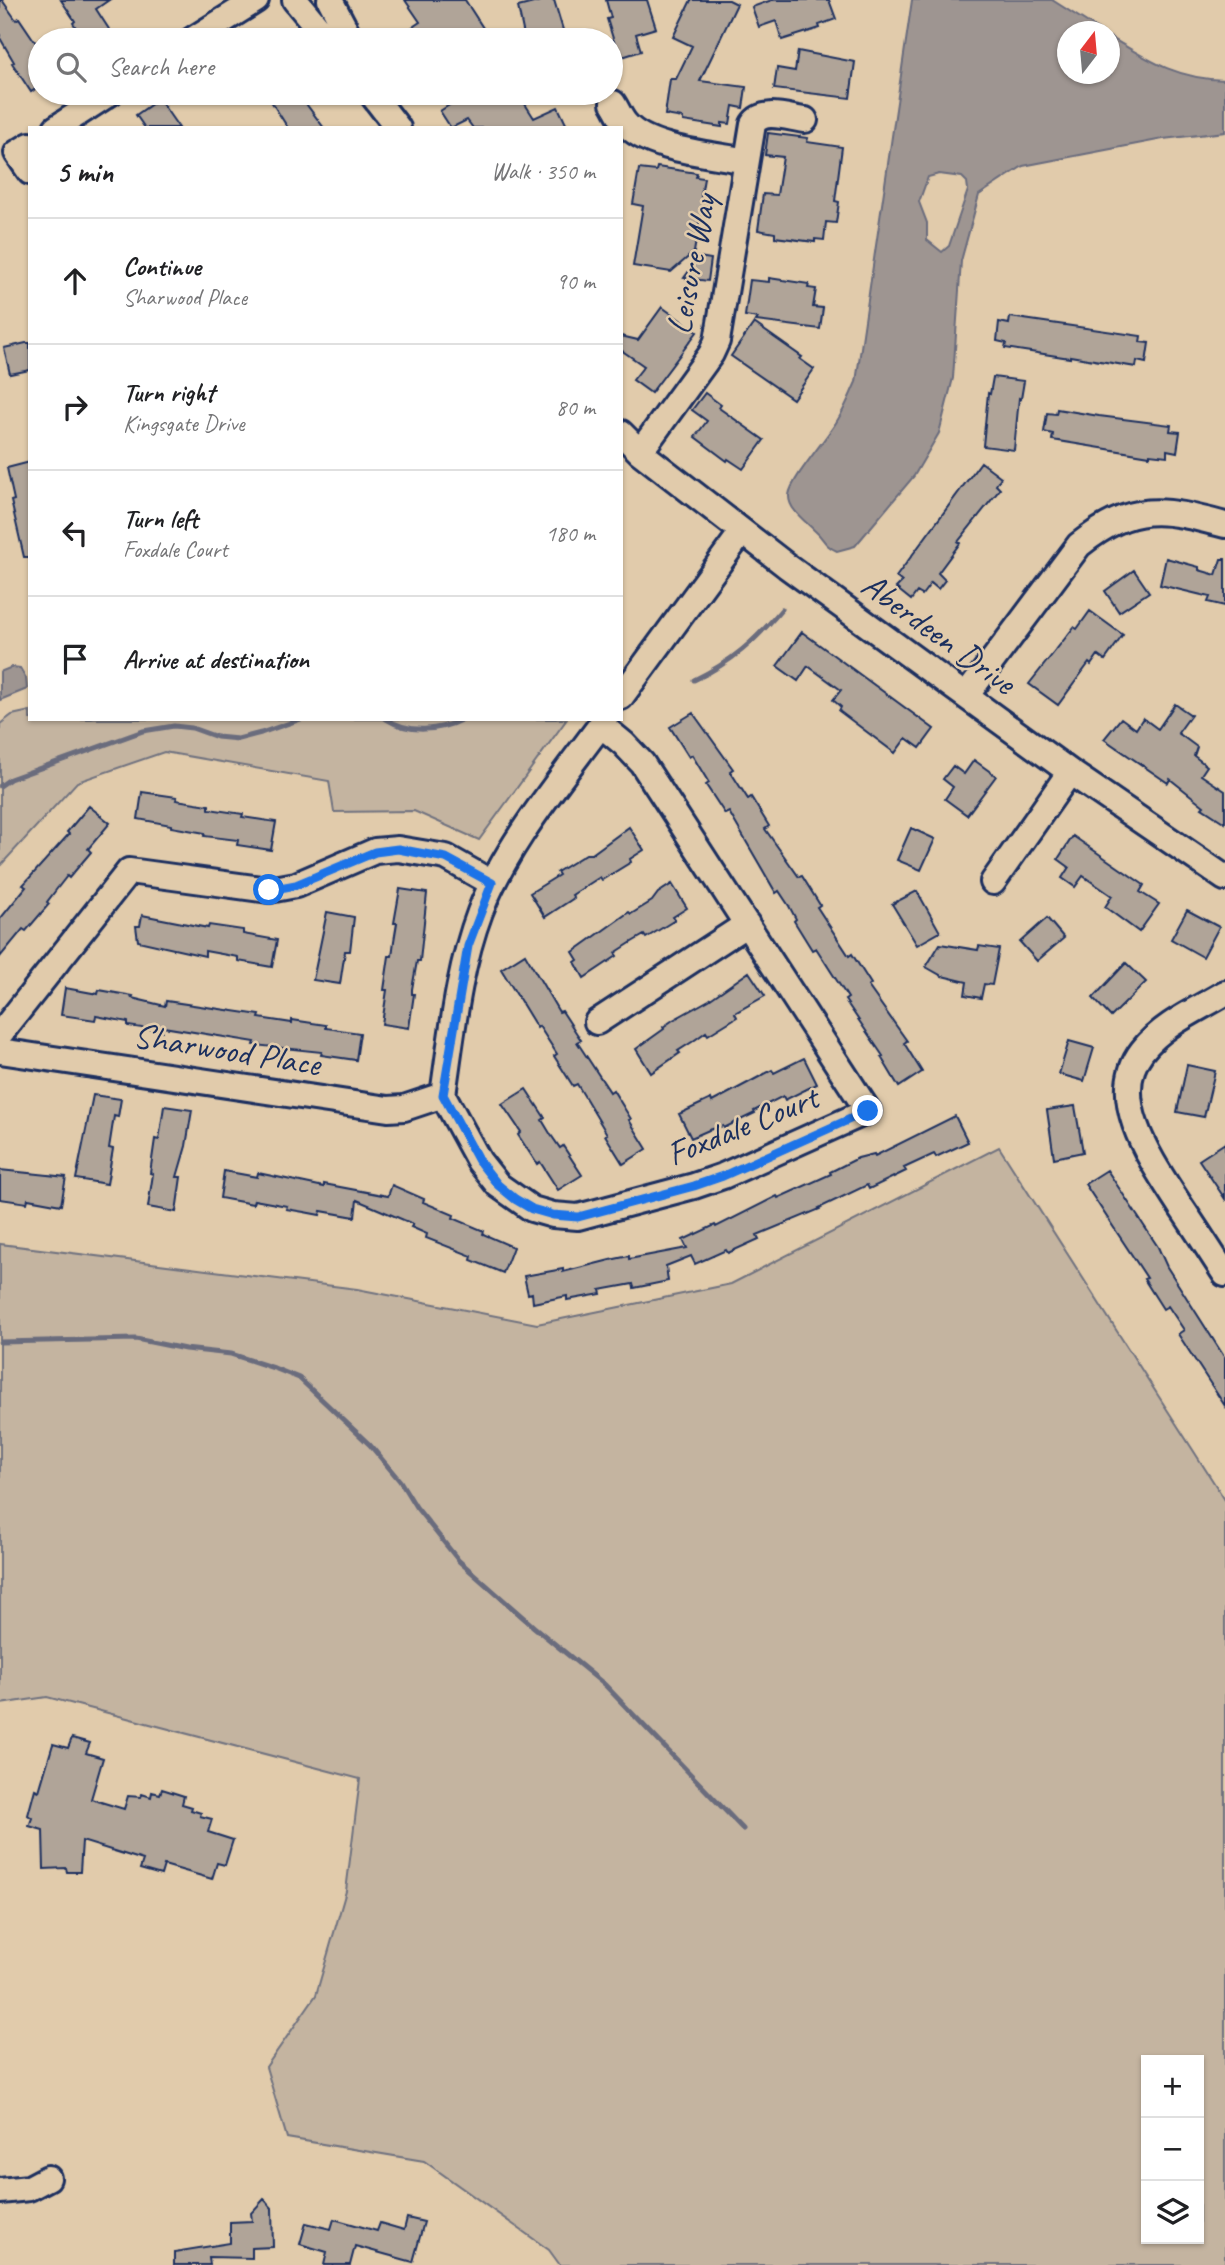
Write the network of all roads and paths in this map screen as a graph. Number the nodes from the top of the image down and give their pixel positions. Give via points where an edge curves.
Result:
1 (257, 0) edge
2 (295, 0) edge
3 (330, 0) edge
4 (212, 28) edge
5 (318, 28) edge
6 (345, 28) edge
7 (92, 105) edge
8 (381, 105) edge
9 (385, 105) edge
10 (615, 105) edge
11 (805, 120) dead end
12 (395, 123) edge
13 (60, 126) edge
14 (28, 146) edge
15 (746, 161) junction
16 (28, 169) edge
17 (623, 435) edge
18 (640, 452) junction
19 (1225, 525) edge
20 (742, 532) junction
21 (623, 694) edge
22 (966, 696) junction
23 (603, 722) edge
24 (1070, 772) junction
25 (1225, 878) edge
26 (993, 881) dead end
27 (492, 883) junction
28 (747, 924) junction
29 (1225, 993) edge
30 (597, 1022) dead end
31 (0, 1034) edge
32 (0, 1051) edge
33 (443, 1095) junction
34 (1225, 1274) edge
35 (48, 2178) dead end
36 (0, 2192) edge

1 - 4 street
2 - 5 street
3 - 6 street
7 - 13 street
8 - 12 street
9 - 12 street
10 - 15 street via 625,123 640,136
11 - 15 street, Leisure Way via 758,117
14 - 16 street via 17,153
15 - 18 street, Leisure Way via 717,341
17 - 18 street, Aberdeen Drive
18 - 20 street, Aberdeen Drive
19 - 22 street via 1163,511 1121,518 1101,528 1079,545
20 - 21 street
20 - 22 street, Aberdeen Drive
22 - 24 street, Aberdeen Drive
23 - 27 street
23 - 28 street, Foxdale Court via 642,763
24 - 25 street, Aberdeen Drive
24 - 26 street
27 - 31 street via 446,858 398,849 375,852 296,885 269,890 129,871
27 - 33 street via 468,946
28 - 30 street
28 - 33 street, Foxdale Court via 868,1111 723,1176 578,1217 532,1209 498,1185 479,1161
29 - 34 street via 1168,1026 1140,1053 1129,1090 1145,1151
32 - 33 street, Sharwood Place via 388,1109
35 - 36 street via 29,2189

